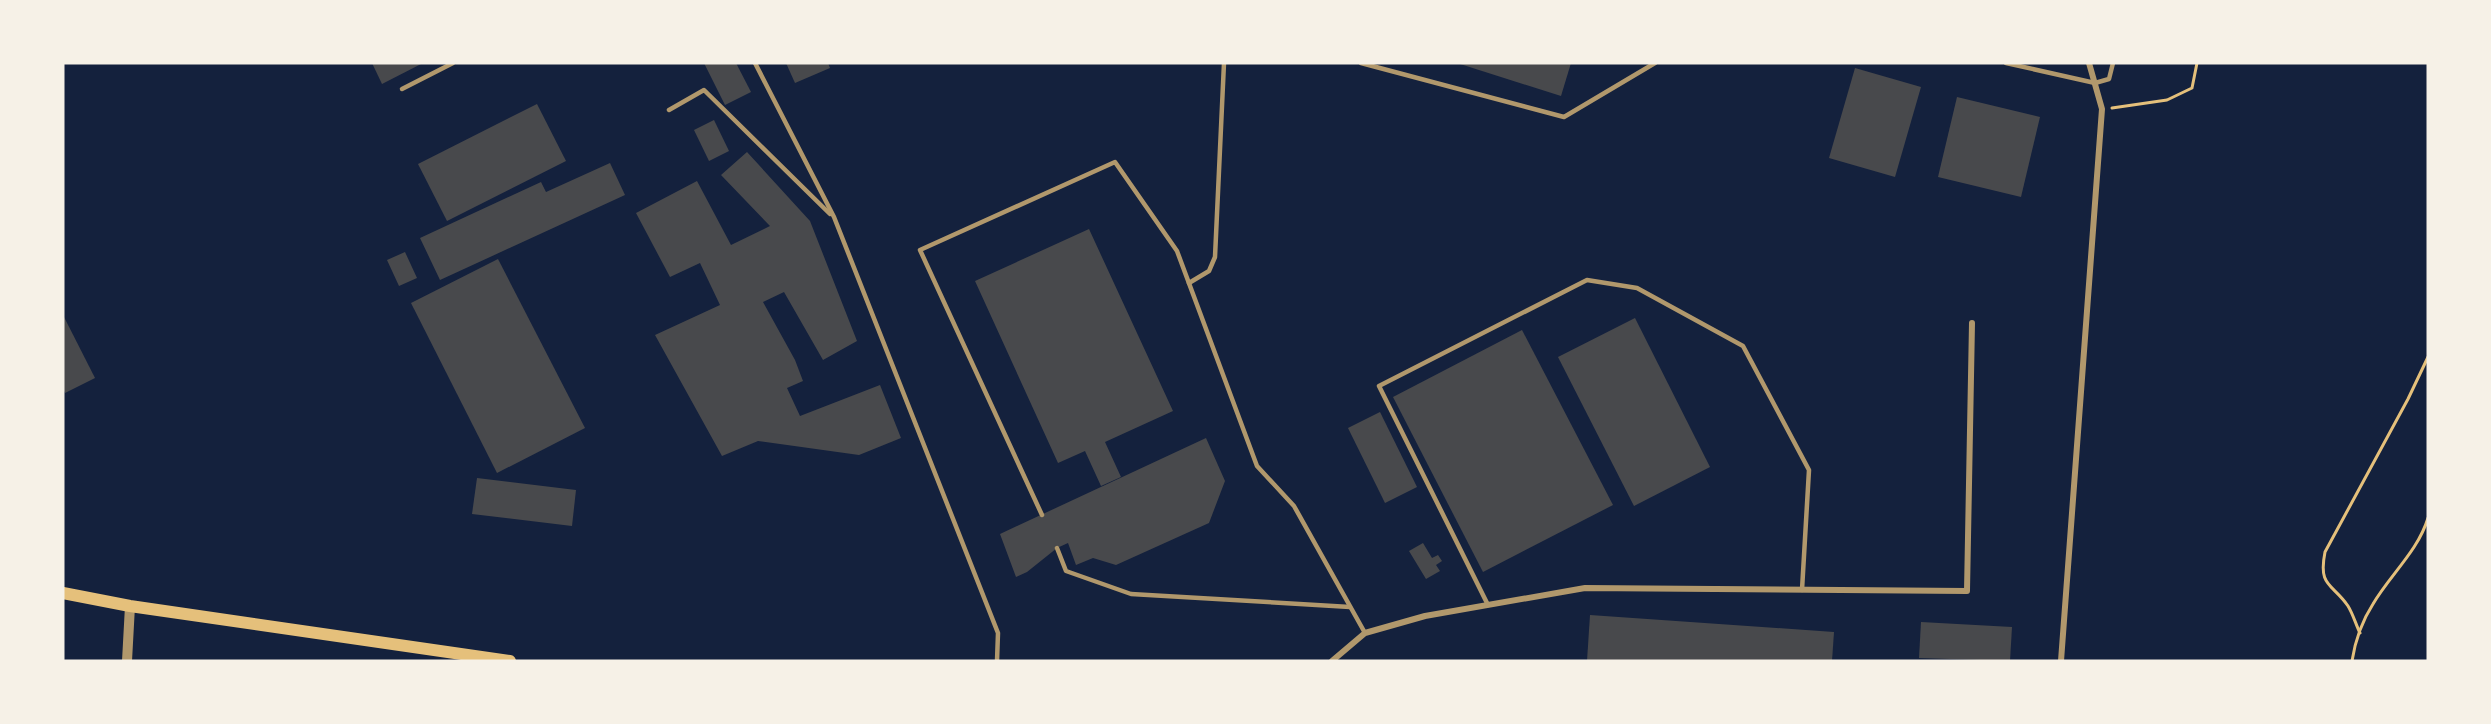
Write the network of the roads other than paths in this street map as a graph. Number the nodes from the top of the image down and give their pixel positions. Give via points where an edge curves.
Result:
1 (453, 63) edge
2 (755, 63) edge
3 (1224, 63) edge
4 (1361, 63) edge
5 (1655, 63) edge
6 (2006, 63) edge
7 (2089, 63) edge
8 (2113, 63) edge
9 (2095, 83) junction
10 (402, 89) dead end
11 (669, 110) dead end
12 (834, 217) junction
13 (1189, 283) junction
14 (1972, 323) dead end
15 (1042, 515) dead end
16 (1057, 548) dead end
17 (1802, 590) junction
18 (63, 593) edge
19 (1488, 605) junction
20 (130, 606) junction
21 (1350, 607) junction
22 (1365, 633) junction
23 (128, 661) edge
24 (510, 661) edge
25 (998, 661) edge
26 (1332, 661) edge
27 (2061, 661) edge

1 - 10 lane
2 - 12 lane
3 - 13 lane via 1215,257 1209,271
4 - 5 lane via 1564,117
6 - 9 lane
7 - 9 street
8 - 9 lane via 2109,79
9 - 27 street via 2102,109
11 - 12 lane via 704,90
12 - 25 lane via 998,633
13 - 15 lane via 1177,251 1115,162 920,250
13 - 21 lane via 1257,466 1294,506
14 - 17 street via 1967,591
16 - 21 lane via 1066,571 1131,594
17 - 19 street via 1585,588
17 - 19 lane via 1809,470 1743,346 1636,288 1587,280 1379,386
18 - 20 main road
19 - 22 street via 1425,616
20 - 23 street
20 - 24 main road
21 - 22 lane
22 - 26 street

